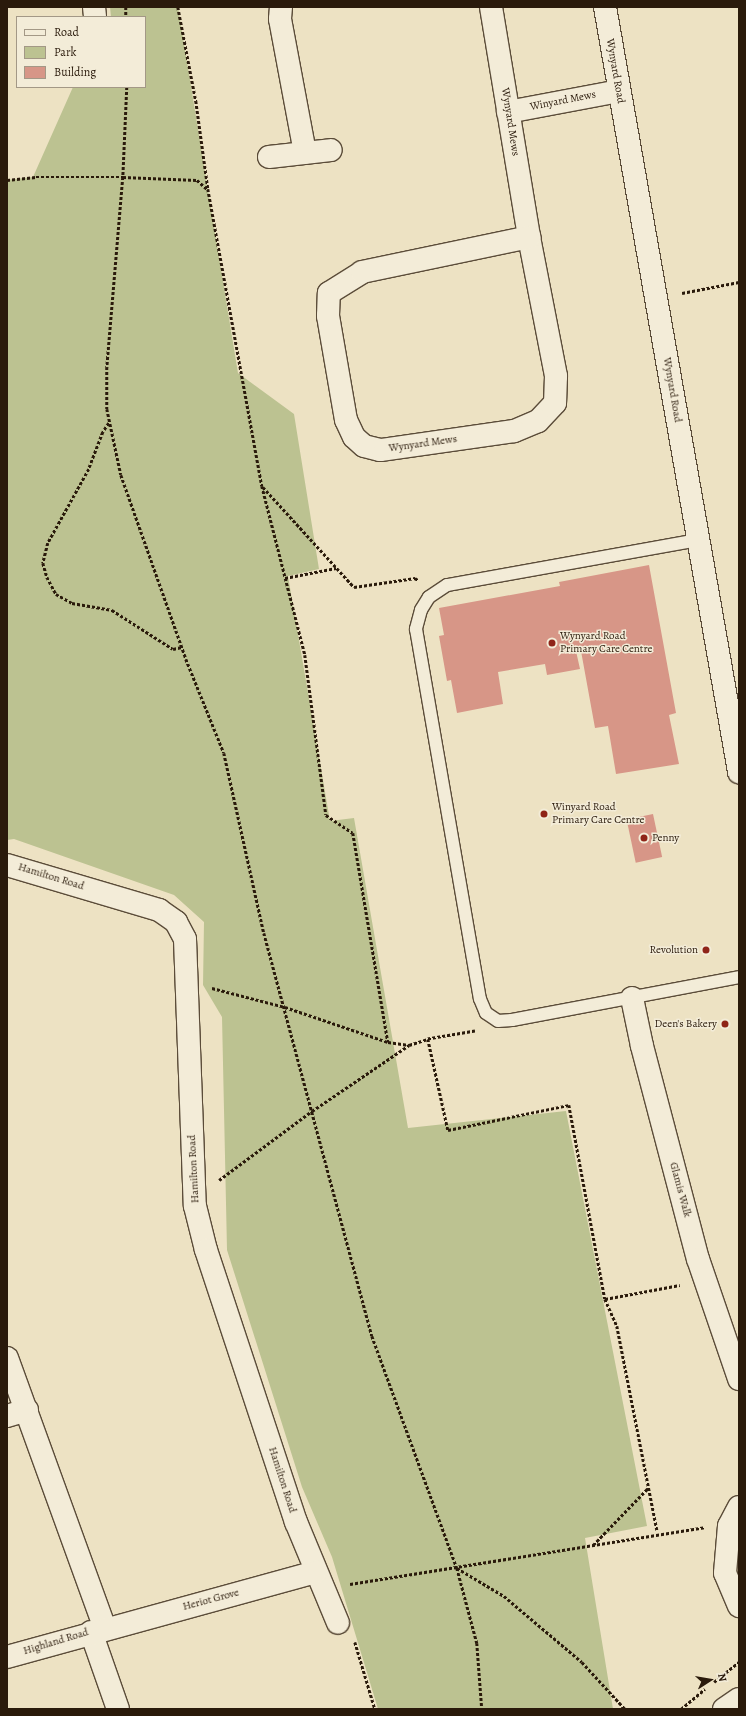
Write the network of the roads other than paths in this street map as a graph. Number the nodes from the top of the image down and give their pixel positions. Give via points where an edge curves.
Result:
1 (281, 7) edge
2 (491, 7) edge
3 (605, 7) edge
4 (619, 90) junction
5 (508, 112) junction
6 (331, 150) dead end
7 (304, 153) junction
8 (269, 157) dead end
9 (529, 238) junction
10 (698, 540) junction
11 (739, 772) edge
12 (7, 865) edge
13 (739, 977) edge
14 (632, 998) junction
15 (7, 1358) edge
16 (739, 1379) edge
17 (17, 1413) edge
18 (739, 1507) edge
19 (319, 1579) junction
20 (739, 1606) edge
21 (338, 1623) road end
22 (98, 1630) junction
23 (7, 1657) edge
24 (739, 1699) edge
25 (118, 1709) edge
26 (724, 1709) edge

1 - 7 street via 280,19
2 - 5 street, Wynyard Mews
3 - 4 street, Wynyard Road
4 - 5 street, Winyard Mews
4 - 10 street, Wynyard Road
5 - 9 street, Wynyard Mews
6 - 7 street
7 - 8 street
9 - 9 street, Wynyard Mews via 556,376 555,403 538,421 514,431 380,450 364,446 354,438 346,420 328,316 329,293 362,272
10 - 11 street, Wynyard Road
10 - 14 lane via 447,585 429,597 421,610 416,629 480,999 486,1012 494,1018 512,1020
12 - 19 street, Hamilton Road via 159,910 176,922 185,939 195,1198 206,1250 296,1522
13 - 14 lane
14 - 16 street, Glamis Walk via 661,1122 706,1281
15 - 17 street
17 - 22 street
18 - 20 street via 729,1526 725,1573
19 - 21 street, Hamilton Road
19 - 22 street, Heriot Grove
22 - 23 street, Highland Road
22 - 25 street
24 - 26 street

